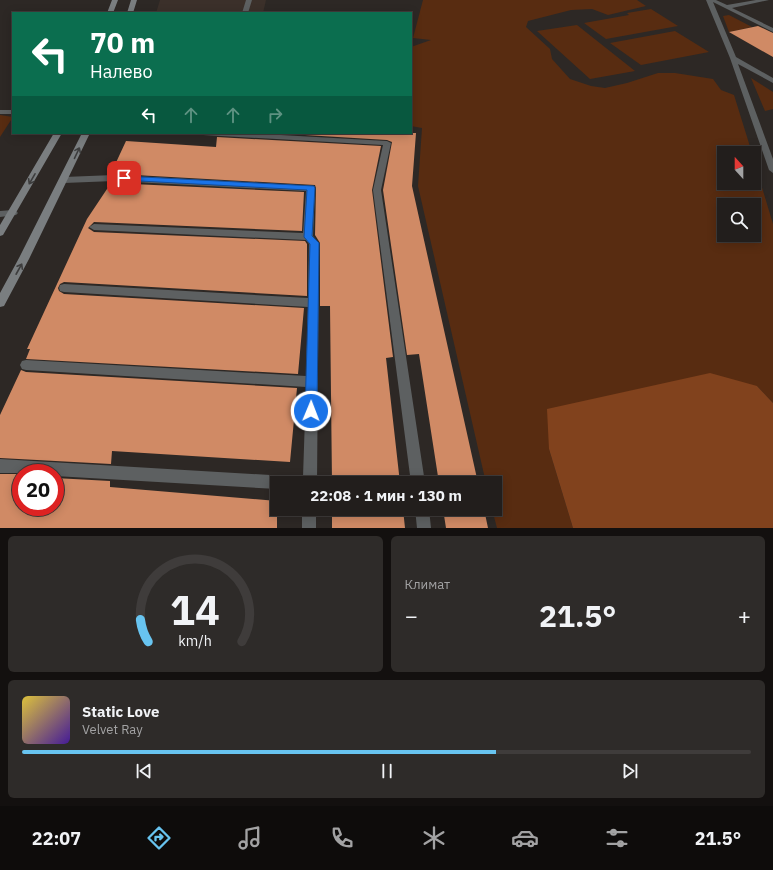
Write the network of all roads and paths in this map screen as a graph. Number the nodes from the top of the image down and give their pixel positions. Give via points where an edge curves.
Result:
1 (115, 0) edge
2 (134, 0) edge
3 (249, 0) edge
4 (709, 0) edge
5 (712, 0) edge
6 (766, 0) edge
7 (725, 7) junction
8 (110, 12) edge
9 (130, 12) edge
10 (245, 12) edge
11 (773, 30) edge
12 (732, 58) junction
13 (773, 81) edge
14 (0, 112) edge
15 (12, 112) edge
16 (57, 134) edge
17 (86, 134) edge
18 (221, 134) edge
19 (764, 145) junction
20 (773, 151) edge
21 (773, 170) edge
22 (64, 180) junction
23 (13, 212) junction
24 (0, 214) edge
25 (94, 227) dead end
26 (0, 233) edge
27 (308, 237) junction
28 (64, 288) dead end
29 (0, 303) edge
30 (313, 303) junction
31 (26, 365) dead end
32 (312, 382) junction
33 (0, 466) edge
34 (310, 476) edge
35 (417, 476) edge
36 (270, 481) edge
37 (309, 516) edge
38 (423, 516) edge
39 (309, 528) edge
40 (424, 528) edge

1 - 8 street
2 - 9 street
3 - 10 lane
4 - 12 lane
5 - 7 lane
6 - 7 lane
7 - 11 lane
12 - 13 lane
12 - 19 lane
14 - 15 lane
16 -> 23 street
22 -> 17 street
18 - 35 lane via 387,143 377,190
19 - 20 lane
19 - 21 lane
22 - 27 lane via 114,178 311,188
29 -> 22 street
23 - 24 lane
23 - 26 street
25 - 27 lane
27 - 30 lane via 314,243
28 - 30 lane
30 - 32 lane
31 - 32 lane
32 - 34 lane
33 - 36 lane
37 - 39 lane
38 - 40 lane

